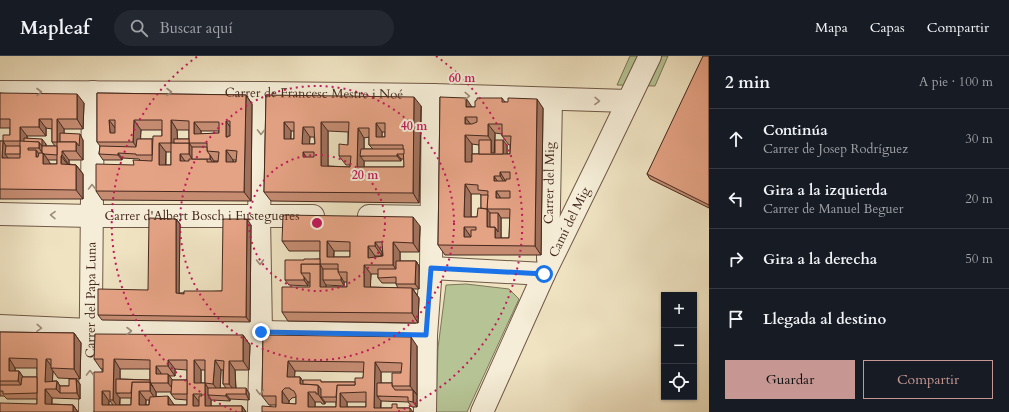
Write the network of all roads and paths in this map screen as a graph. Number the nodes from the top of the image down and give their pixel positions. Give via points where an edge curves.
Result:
1 (650, 56) edge
2 (0, 92) edge
3 (93, 92) junction
4 (262, 93) junction
5 (433, 95) junction
6 (551, 99) junction
7 (628, 101) junction
8 (0, 214) edge
9 (92, 216) junction
10 (259, 216) junction
11 (330, 216) edge
12 (353, 216) edge
13 (432, 217) junction
14 (431, 268) junction
15 (546, 270) junction
16 (0, 326) edge
17 (90, 330) junction
18 (261, 332) junction
19 (426, 335) junction
20 (90, 412) edge
21 (259, 412) edge
22 (425, 412) edge
23 (482, 412) edge

1 - 7 street, Camí del Mig
2 -> 3 street, Carrer de Francesc Mestre i Noé
3 -> 4 street, Carrer de Francesc Mestre i Noé
9 -> 3 street, Carrer del Papa Luna
4 - 5 street, Carrer de Francesc Mestre i Noé
4 -> 10 street
5 -> 6 street, Carrer de Francesc Mestre i Noé
5 - 13 street
6 -> 7 street, Carrer de Francesc Mestre i Noé
6 - 15 street, Carrer del Mig
7 - 15 street, Camí del Mig
9 -> 8 street, Carrer d'Albert Bosch i Fustegueres
9 - 10 street, Carrer d'Albert Bosch i Fustegueres
9 - 17 street, Carrer del Papa Luna
10 - 11 street, Carrer d'Albert Bosch i Fustegueres
10 -> 18 street
12 - 13 street
13 - 14 street
14 - 15 street
14 - 19 street
15 - 23 street, Camí del Mig
16 -> 17 street
17 -> 18 street
20 -> 17 street, Carrer del Papa Luna
18 - 19 street
18 -> 21 street
19 - 22 street

